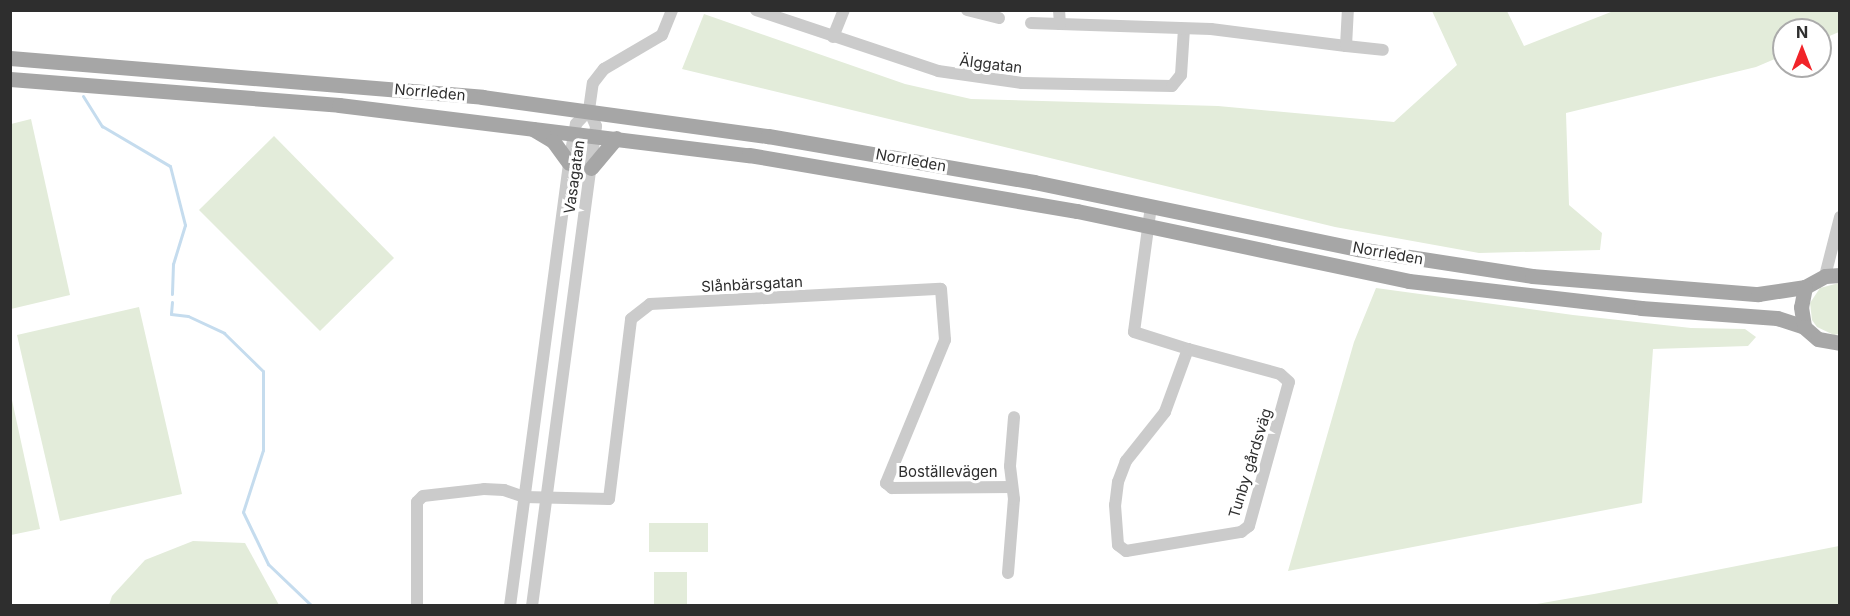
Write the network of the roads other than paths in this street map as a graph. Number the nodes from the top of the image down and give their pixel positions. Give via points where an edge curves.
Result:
1 (672, 10) edge
2 (756, 10) edge
3 (844, 10) edge
4 (967, 10) edge
5 (1059, 10) edge
6 (1348, 10) edge
7 (999, 18) dead end
8 (1030, 23) dead end
9 (1060, 24) junction
10 (1184, 29) junction
11 (833, 37) junction
12 (1346, 46) junction
13 (1383, 50) dead end
14 (10, 58) edge
15 (10, 79) edge
16 (589, 110) junction
17 (525, 125) junction
18 (575, 131) junction
19 (595, 134) junction
20 (616, 138) junction
21 (569, 163) junction
22 (591, 168) junction
23 (1151, 206) junction
24 (1839, 217) edge
25 (1149, 227) junction
26 (1832, 276) edge
27 (1805, 288) junction
28 (1804, 327) junction
29 (1839, 343) edge
30 (1188, 349) junction
31 (1014, 417) dead end
32 (886, 483) joint
33 (1012, 487) junction
34 (524, 497) junction
35 (545, 497) junction
36 (1008, 573) dead end
37 (417, 606) edge
38 (510, 606) edge
39 (532, 606) edge

1 - 16 street via 662,35 604,69 593,82
2 - 11 street, Älggatan
3 - 11 street
4 - 7 street
5 - 9 street
6 - 12 street
8 - 9 street
9 - 10 street
10 - 11 street, Älggatan via 1181,75 1172,86 976,79 938,71
10 - 12 street
12 - 13 street
14 - 16 main road, Norrleden via 362,86
15 - 17 main road, Norrleden via 339,105
16 - 18 street, Vasagatan via 576,124
16 - 19 street, Vasagatan
16 - 23 main road, Norrleden via 896,157
17 - 18 main road, Norrleden
17 - 21 main road via 553,141
18 - 19 main road, Norrleden
18 - 21 street, Vasagatan
19 - 20 main road, Norrleden
19 - 22 street, Vasagatan
20 - 22 main road
20 - 25 main road, Norrleden via 845,169
21 - 34 street, Vasagatan
22 - 35 street, Vasagatan
23 - 25 street, Tunby gårdsväg
23 - 27 main road, Norrleden via 1358,249 1532,276 1758,294
24 - 26 street
25 - 28 main road, Norrleden via 1409,281 1641,308 1778,318
25 - 30 street, Tunby gårdsväg via 1134,332
26 - 27 main road
27 - 28 main road via 1801,307
28 - 29 main road, Norrleden via 1818,339
30 - 30 street, Tunby gårdsväg via 1165,412 1126,461 1118,482 1118,545 1126,552 1241,532 1248,526 1289,382 1280,374
31 - 33 street, Boställevägen
32 - 33 street, Boställevägen via 892,488
32 - 35 street, Slånbärsgatan via 945,340 941,289 642,308 631,319 609,499
33 - 36 street, Boställevägen
34 - 35 street, Slånbärsgatan
34 - 37 street via 484,489 429,493 417,502
34 - 38 street, Vasagatan
35 - 39 street, Vasagatan

